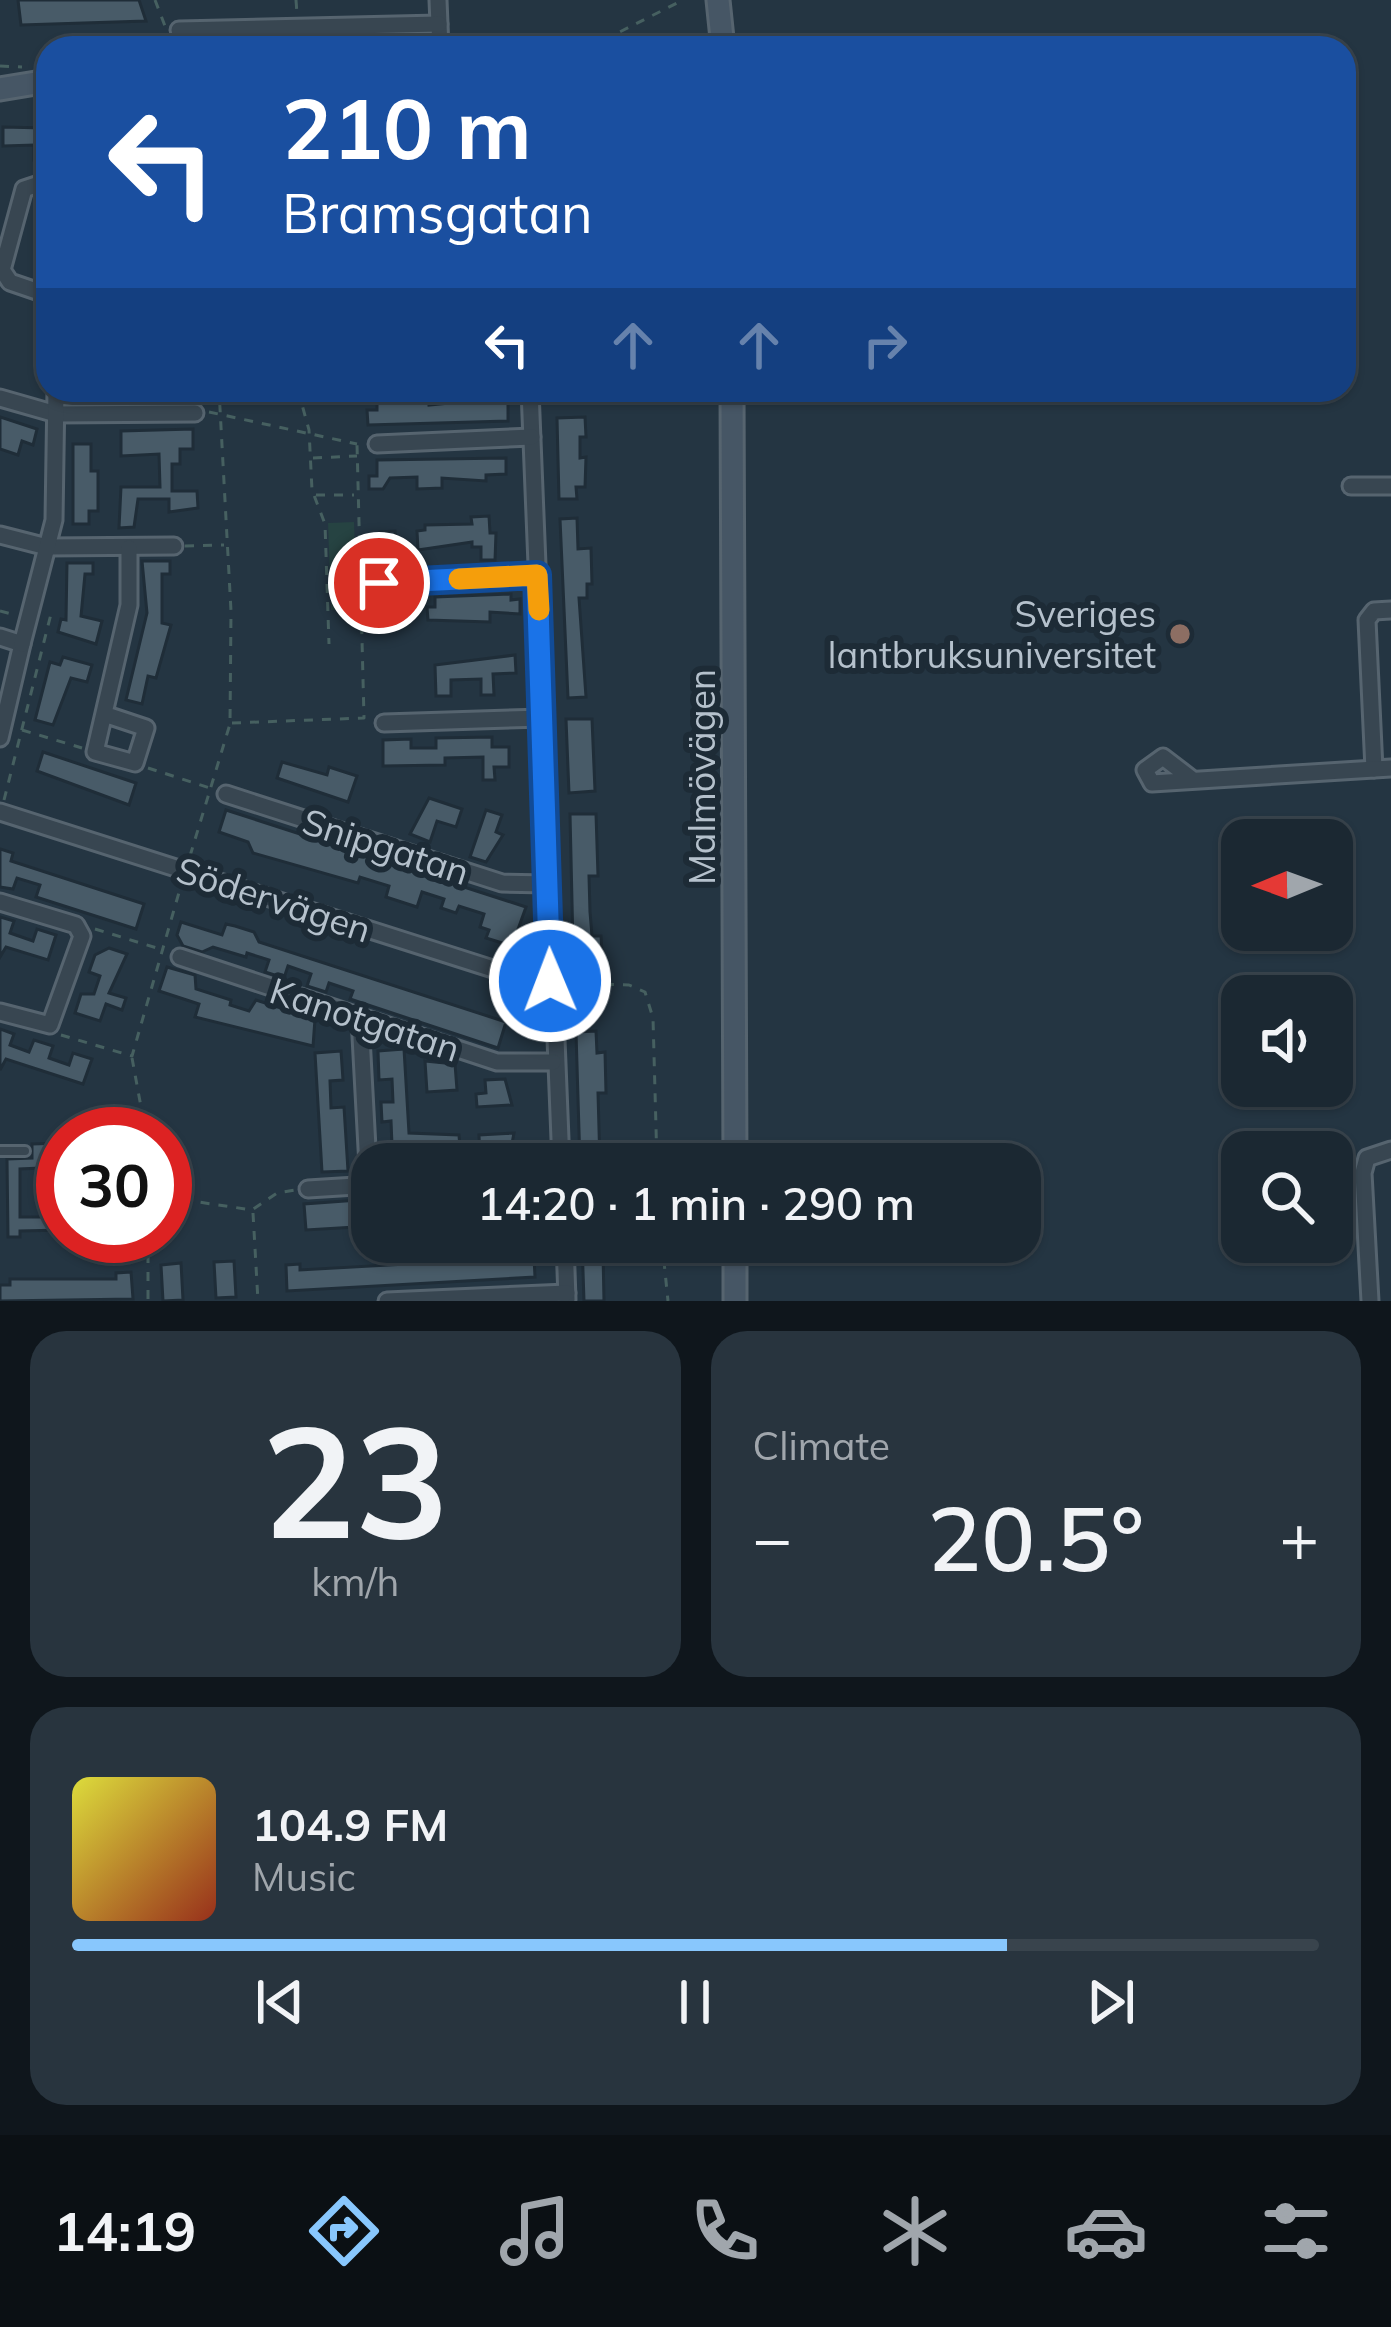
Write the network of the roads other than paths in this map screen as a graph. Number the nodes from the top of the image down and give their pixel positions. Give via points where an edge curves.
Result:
1 (439, 0) edge
2 (718, 0) edge
3 (439, 24) junction
4 (174, 33) road end
5 (440, 36) edge
6 (722, 36) edge
7 (36, 83) edge
8 (0, 89) edge
9 (36, 185) edge
10 (36, 291) edge
11 (0, 398) edge
12 (56, 402) edge
13 (531, 402) edge
14 (732, 402) edge
15 (195, 413) road end
16 (56, 414) junction
17 (532, 437) junction
18 (376, 444) dead end
19 (1351, 486) dead end
20 (1391, 486) edge
21 (0, 535) edge
22 (174, 547) road end
23 (47, 548) junction
24 (129, 548) junction
25 (537, 575) junction
26 (379, 583) dead end
27 (1391, 610) edge
28 (0, 638) edge
29 (22, 644) junction
30 (104, 714) junction
31 (543, 718) junction
32 (384, 723) dead end
33 (0, 738) edge
34 (1383, 769) edge
35 (1193, 780) dead end
36 (219, 791) road end
37 (0, 812) edge
38 (548, 884) junction
39 (0, 902) edge
40 (180, 957) road end
41 (550, 981) junction
42 (0, 1012) edge
43 (360, 1018) junction
44 (553, 1062) junction
45 (367, 1143) edge
46 (559, 1143) edge
47 (735, 1143) edge
48 (1391, 1150) edge
49 (0, 1151) edge
50 (25, 1151) dead end
51 (351, 1186) edge
52 (308, 1189) road end
53 (566, 1263) edge
54 (735, 1263) edge
55 (567, 1297) edge
56 (387, 1301) edge
57 (736, 1301) edge
58 (1370, 1301) edge

1 - 3 street
2 - 6 main road
3 - 4 street
3 - 5 street
7 - 8 main road
9 - 10 street via 24,189 2,270 10,282
11 - 16 street
12 - 16 street
13 - 17 street
14 - 47 main road, Malmövägen
15 - 16 street
16 - 23 street via 56,506
17 - 18 street
17 - 25 street
19 - 20 street
21 - 23 street
22 - 24 street
23 - 24 street
23 - 29 street
24 - 30 street via 129,604
25 - 26 street
25 - 31 street
27 - 34 street via 1367,620
28 - 29 street
29 - 33 street
30 - 30 street via 146,728 135,763 95,752
31 - 32 street
31 - 38 street
34 - 35 street
36 - 38 street, Snipgatan via 502,883
37 - 41 street, Södervägen
38 - 41 street
39 - 42 street via 81,929 54,1020 44,1026
40 - 43 street, Kanotgatan
41 - 44 street
43 - 44 street, Kanotgatan via 497,1062
43 - 45 street
44 - 46 street
48 - 58 street via 1367,1158 1363,1173
49 - 50 lane
51 - 52 street
53 - 55 street
54 - 57 main road
55 - 56 street

